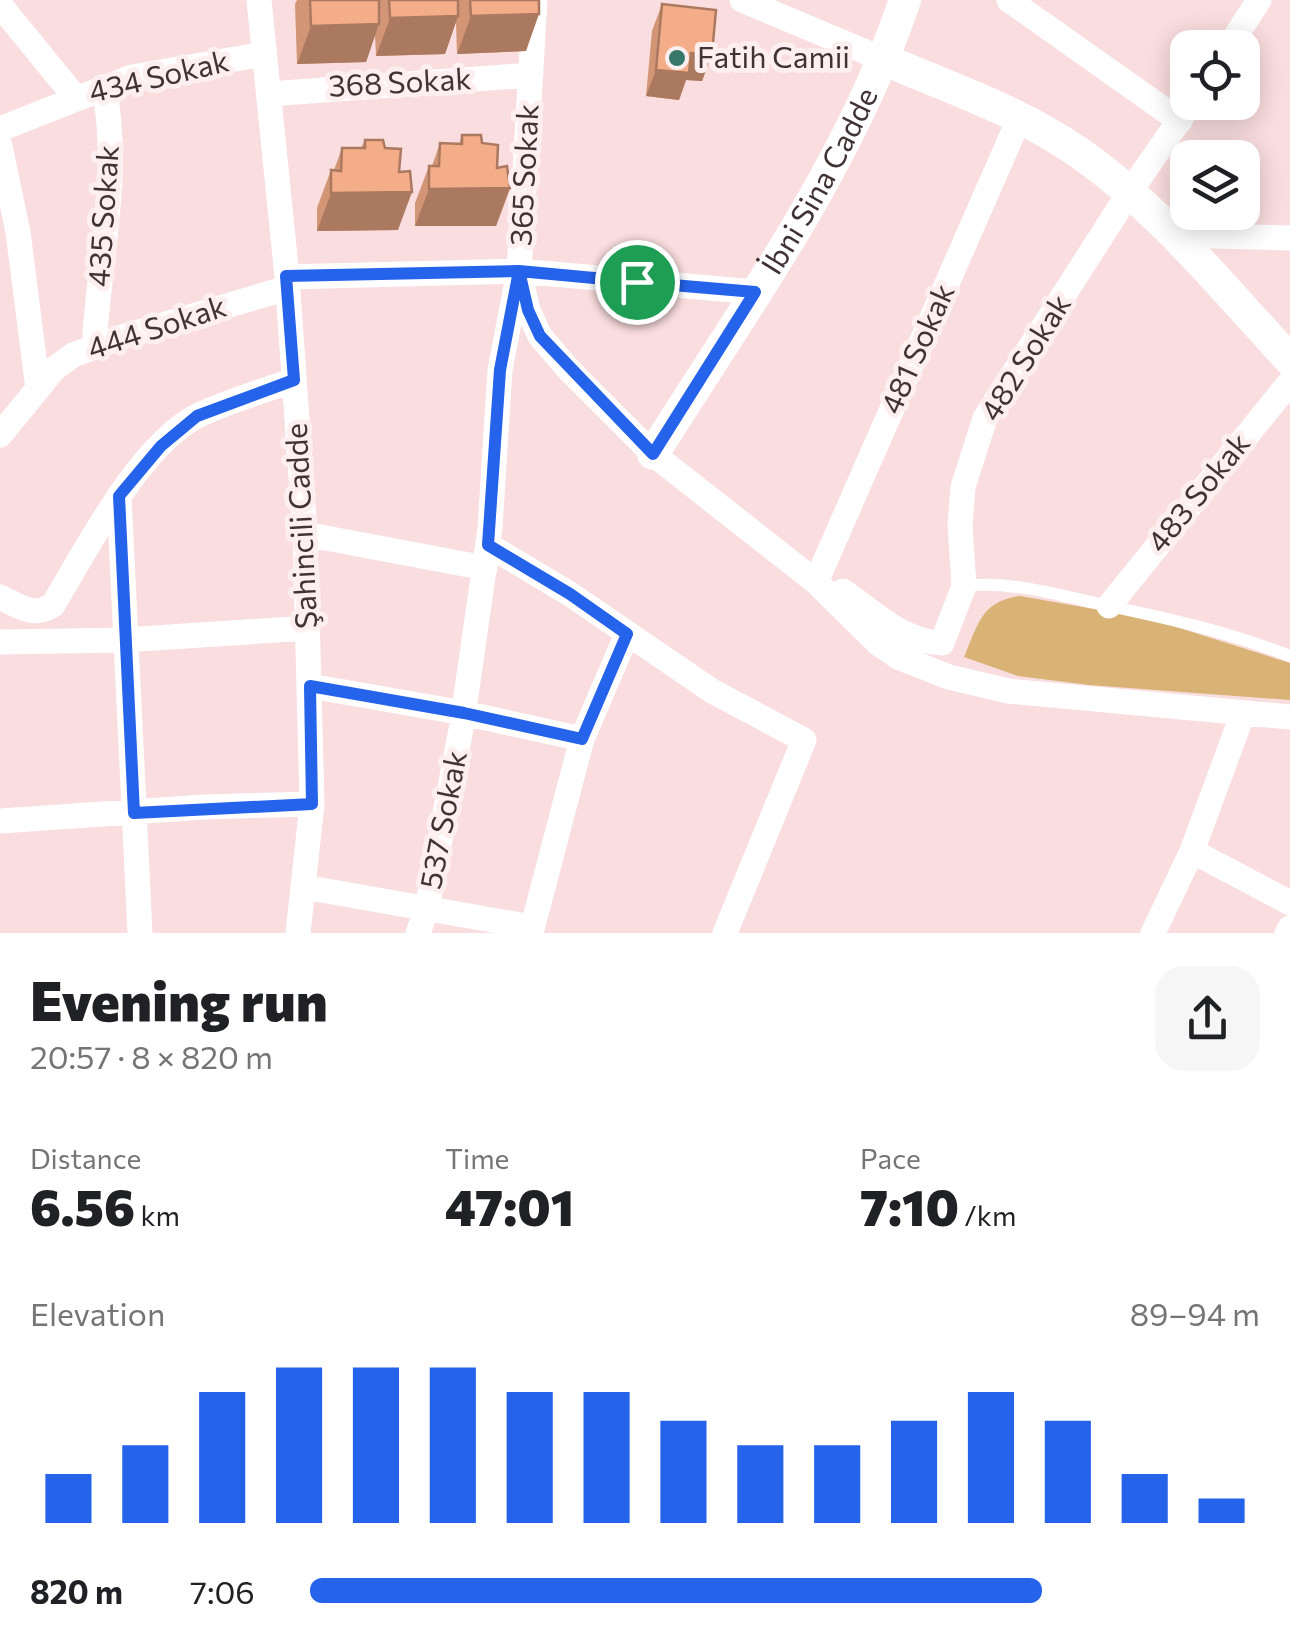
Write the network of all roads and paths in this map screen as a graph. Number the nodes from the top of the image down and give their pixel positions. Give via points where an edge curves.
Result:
1 (259, 0) edge
2 (535, 0) edge
3 (742, 0) edge
4 (906, 0) edge
5 (1009, 0) edge
6 (1259, 0) edge
7 (0, 5) edge
8 (1240, 30) edge
9 (264, 54) junction
10 (885, 60) junction
11 (531, 75) junction
12 (104, 87) junction
13 (268, 94) junction
14 (75, 97) junction
15 (1170, 102) edge
16 (1020, 117) junction
17 (1180, 120) edge
18 (0, 129) edge
19 (0, 146) edge
20 (1130, 193) junction
21 (1174, 235) junction
22 (1290, 238) edge
23 (519, 271) junction
24 (287, 282) junction
25 (755, 292) junction
26 (94, 346) junction
27 (1290, 360) edge
28 (294, 380) junction
29 (1290, 382) edge
30 (38, 389) junction
31 (0, 434) edge
32 (653, 454) junction
33 (119, 496) junction
34 (306, 534) junction
35 (488, 547) junction
36 (816, 582) junction
37 (964, 586) junction
38 (0, 597) edge
39 (1109, 606) junction
40 (308, 628) junction
41 (627, 634) junction
42 (124, 640) junction
43 (0, 642) edge
44 (1290, 656) edge
45 (310, 686) junction
46 (464, 713) junction
47 (1243, 713) junction
48 (1290, 717) edge
49 (582, 739) junction
50 (312, 804) junction
51 (134, 813) junction
52 (0, 821) edge
53 (1192, 850) junction
54 (304, 888) junction
55 (1290, 903) edge
56 (423, 921) edge
57 (532, 930) edge
58 (140, 933) edge
59 (298, 933) edge
60 (724, 933) edge
61 (1153, 933) edge

1 - 9 street, Şahincili Cadde
2 - 11 street, 365 Sokak
3 - 10 street
4 - 10 street, İbni Sina Cadde
5 - 15 street
6 - 8 street
7 - 14 street
9 - 12 street, 434 Sokak
9 - 13 street, Şahincili Cadde
10 - 16 street
10 - 25 street, İbni Sina Cadde via 831,171
11 - 13 street, 368 Sokak
11 - 23 street, 365 Sokak
12 - 14 street, 434 Sokak
12 - 26 street, 435 Sokak via 110,218
13 - 24 street, Şahincili Cadde
14 - 18 street, 434 Sokak
16 - 20 street
16 - 36 street, 481 Sokak
17 - 20 street, 482 Sokak
19 - 30 street
20 - 21 street
20 - 37 street, 482 Sokak via 985,418 963,486
21 - 22 street
21 - 27 street
23 - 24 street, 444 Sokak
23 - 25 street, 444 Sokak
23 - 32 street via 540,336
23 - 35 street, 365 Sokak via 500,370
24 - 26 street, 444 Sokak
24 - 28 street, Şahincili Cadde
25 - 32 street, İbni Sina Cadde
26 - 30 street, 444 Sokak via 61,362
28 - 33 street via 197,416
28 - 34 street, Şahincili Cadde
29 - 39 street, 483 Sokak
30 - 31 street, 444 Sokak
32 - 36 street
33 - 38 street via 52,605 32,613
33 - 42 street
34 - 35 street
34 - 40 street, Şahincili Cadde
35 - 41 street
35 - 46 street, 537 Sokak
36 - 37 street, 482 Sokak via 840,589 917,640 942,643
36 - 47 street via 879,644 949,677 1008,692
37 - 39 lane via 1028,588
39 - 44 lane via 1189,622
40 - 42 street
40 - 45 street, Şahincili Cadde
41 - 49 street
41 - 60 street via 742,709 804,740
42 - 43 street
42 - 51 street
45 - 46 street
45 - 50 street, Şahincili Cadde
46 - 49 street
46 - 56 street, 537 Sokak
47 - 48 street
47 - 53 street
49 - 57 street
50 - 51 street
50 - 54 street, Şahincili Cadde
51 - 52 street
51 - 58 street
53 - 55 street
53 - 61 street
54 - 56 street
54 - 59 street, Şahincili Cadde
56 - 57 street

